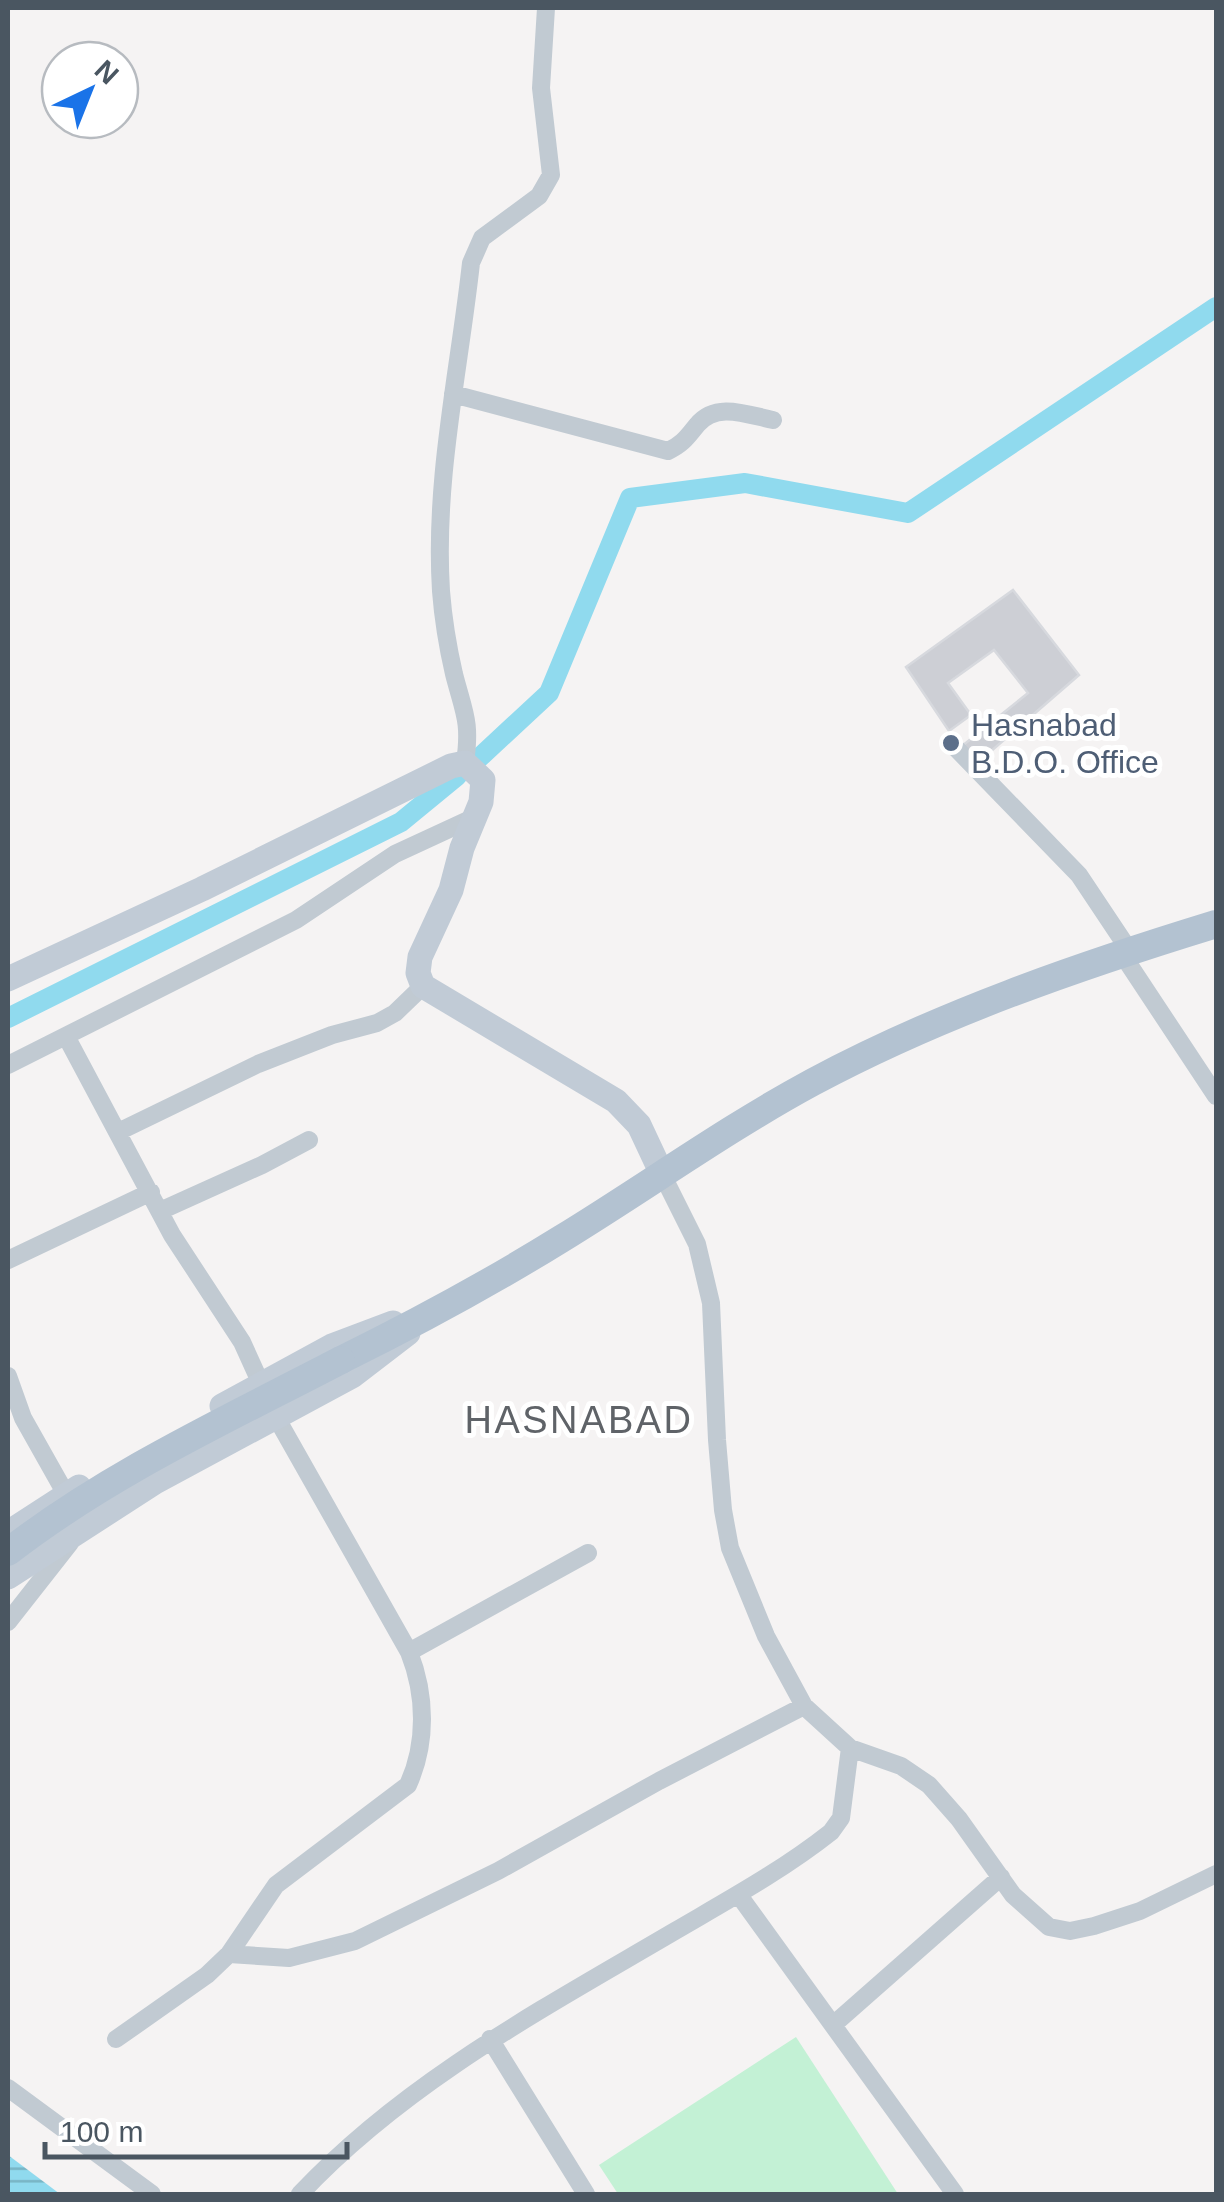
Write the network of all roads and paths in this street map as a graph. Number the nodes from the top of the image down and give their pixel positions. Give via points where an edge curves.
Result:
1 (546, 8) edge
2 (453, 394) junction
3 (773, 420) dead end
4 (951, 743) dead end
5 (464, 763) junction
6 (475, 817) junction
7 (1216, 924) edge
8 (1126, 952) junction
9 (8, 979) edge
10 (423, 986) junction
11 (67, 1038) junction
12 (8, 1065) edge
13 (1216, 1096) edge
14 (118, 1132) junction
15 (309, 1140) dead end
16 (661, 1172) junction
17 (151, 1192) junction
18 (160, 1210) junction
19 (8, 1260) edge
20 (427, 1317) junction
21 (8, 1376) edge
22 (262, 1385) junction
23 (276, 1417) junction
24 (66, 1495) junction
25 (84, 1526) junction
26 (8, 1533) edge
27 (8, 1552) edge
28 (588, 1554) dead end
29 (8, 1577) edge
30 (8, 1622) edge
31 (409, 1652) junction
32 (804, 1706) junction
33 (850, 1748) junction
34 (1216, 1874) edge
35 (1001, 1877) junction
36 (738, 1894) junction
37 (230, 1954) junction
38 (833, 2025) junction
39 (116, 2039) dead end
40 (490, 2040) junction
41 (8, 2088) edge
42 (152, 2194) edge
43 (300, 2194) edge
44 (586, 2194) edge
45 (955, 2194) edge

1 - 2 street via 541,88 551,175 539,196 482,238 476,251
2 - 3 street via 668,451 684,444 714,412
2 - 5 street via 444,448 441,591 454,674 468,714
4 - 8 street via 1078,875
5 - 6 street via 484,780
5 - 9 street
6 - 10 street via 420,957
6 - 11 street via 395,854 296,920
7 - 8 main road
8 - 13 street
8 - 16 main road via 872,1052
10 - 14 street via 377,1022 258,1064
10 - 16 street via 616,1101 639,1125
11 - 12 street
11 - 14 street
14 - 17 street
15 - 18 street
16 - 20 main road
16 - 32 street via 697,1244 708,1286 730,1548
17 - 18 street
17 - 19 street
18 - 22 street
20 - 22 street via 359,1335
20 - 23 street via 352,1376
20 - 27 main road, bridge via 139,1465
21 - 24 street
22 - 23 street
22 - 24 street
23 - 25 street
23 - 31 street
24 - 25 street
24 - 26 street
25 - 29 street
25 - 30 street
28 - 31 street
31 - 37 street via 422,1704 418,1762 408,1785 276,1885
32 - 33 street
32 - 37 street via 355,1941 289,1958
33 - 35 street via 902,1766 929,1784
33 - 36 street via 841,1818 831,1832
34 - 35 street via 1140,1911 1070,1931 1035,1918
35 - 38 street
36 - 38 street
36 - 40 street
37 - 39 street
38 - 45 street
40 - 43 street via 353,2142
40 - 44 street
41 - 42 street

